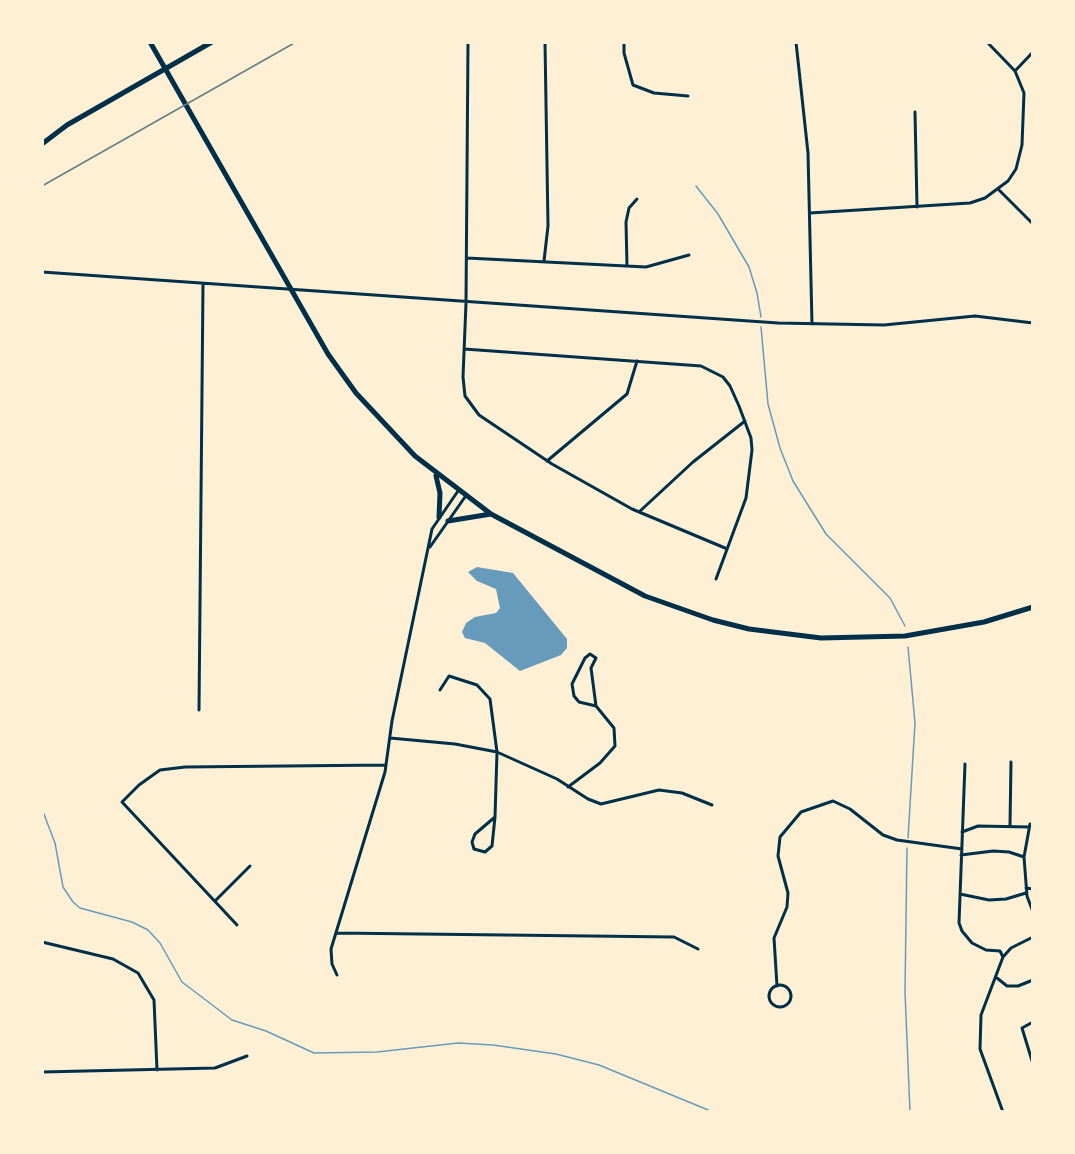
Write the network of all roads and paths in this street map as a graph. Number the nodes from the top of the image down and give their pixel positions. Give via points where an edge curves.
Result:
1 (150, 42) edge
2 (212, 42) edge
3 (468, 42) edge
4 (545, 42) edge
5 (624, 42) edge
6 (796, 42) edge
7 (987, 42) edge
8 (1033, 52) edge
9 (165, 70) junction
10 (1015, 70) junction
11 (688, 96) dead end
12 (915, 112) dead end
13 (42, 144) edge
14 (998, 189) junction
15 (637, 199) dead end
16 (916, 207) junction
17 (810, 213) junction
18 (1032, 223) edge
19 (689, 255) dead end
20 (467, 258) junction
21 (544, 261) junction
22 (627, 266) junction
23 (42, 272) edge
24 (203, 284) junction
25 (291, 290) junction
26 (466, 303) junction
27 (1033, 322) edge
28 (812, 324) junction
29 (464, 349) junction
30 (637, 361) junction
31 (745, 421) junction
32 (547, 461) junction
33 (435, 474) junction
34 (458, 491) junction
35 (465, 496) junction
36 (639, 512) junction
37 (491, 514) junction
38 (439, 517) junction
39 (448, 521) junction
40 (725, 548) junction
41 (427, 550) junction
42 (716, 579) dead end
43 (1033, 607) edge
44 (440, 690) dead end
45 (596, 706) junction
46 (199, 710) dead end
47 (390, 738) junction
48 (497, 752) junction
49 (1011, 762) dead end
50 (386, 765) junction
51 (965, 765) dead end
52 (568, 786) junction
53 (712, 805) dead end
54 (495, 817) junction
55 (1010, 826) junction
56 (962, 832) junction
57 (1028, 837) junction
58 (1033, 839) edge
59 (962, 849) junction
60 (962, 855) junction
61 (1024, 857) junction
62 (250, 866) dead end
63 (1033, 889) edge
64 (1026, 890) junction
65 (960, 894) junction
66 (215, 901) junction
67 (1033, 912) edge
68 (237, 925) dead end
69 (336, 933) junction
70 (1033, 937) edge
71 (42, 942) edge
72 (698, 949) dead end
73 (1003, 957) junction
74 (337, 975) dead end
75 (997, 978) junction
76 (1033, 980) edge
77 (777, 986) junction
78 (1033, 1022) edge
79 (247, 1056) dead end
80 (1033, 1064) edge
81 (157, 1070) junction
82 (42, 1072) edge
83 (1003, 1112) edge

1 - 9 main road
2 - 9 main road
3 - 20 street
4 - 21 street via 548,226
5 - 11 street via 633,85 654,93
6 - 17 street
7 - 10 street
8 - 10 street
9 - 13 main road via 67,125
9 - 25 main road
10 - 14 street via 1024,93 1022,145 1016,169
12 - 16 street
14 - 16 street via 970,203
14 - 18 street
15 - 22 street via 629,208 626,222
16 - 17 street
17 - 28 street
19 - 22 street via 646,267
20 - 21 street
20 - 26 street
21 - 22 street
23 - 24 street
24 - 25 street
24 - 46 street
25 - 26 street
25 - 33 main road via 328,354 357,393 394,436
26 - 28 street
26 - 29 street
27 - 28 street via 975,316 884,325
29 - 30 street
29 - 32 street via 463,385 472,408
30 - 31 street via 714,370 730,386
30 - 32 street via 627,394
31 - 36 street
31 - 40 street via 752,450 746,498
32 - 36 street
33 - 34 main road
33 - 38 main road via 440,493
34 - 35 main road
34 - 38 street
35 - 37 main road
35 - 39 street
36 - 40 street
37 - 39 main road
37 - 43 main road via 645,596 749,629 821,638 905,636 984,622
38 - 41 street
39 - 41 street
40 - 42 street
41 - 47 street
44 - 48 street via 449,676 477,685 490,699
45 - 45 street via 591,668 596,658 590,654 572,684 579,702
45 - 52 street via 614,728 615,746 600,763
47 - 48 street
47 - 50 street
48 - 52 street
48 - 54 street
49 - 55 street
50 - 66 street via 184,767 160,770 139,785 122,802
50 - 69 street
51 - 56 street
52 - 53 street via 601,804 659,790 682,793
54 - 54 street via 492,846 485,852 474,849 475,834
55 - 56 street via 978,826
55 - 57 street via 1029,826
56 - 59 street
57 - 58 street
57 - 61 street
59 - 60 street
59 - 77 street via 883,835 833,801 801,812 780,837 778,856 788,893 787,907 774,938
60 - 61 street via 1001,852
60 - 65 street
61 - 64 street
62 - 66 street
63 - 64 street
64 - 65 street via 1006,899
64 - 67 street
65 - 73 street via 962,931 972,943 1000,951
66 - 68 street
69 - 72 street via 674,937
69 - 74 street via 330,956
70 - 73 street via 1011,948
71 - 81 street via 113,959 138,973 154,1000
73 - 75 street
75 - 76 street via 1007,986
75 - 83 street via 981,1015 980,1049
77 - 77 street via 789,991 791,998 784,1006 774,1005 770,1000
78 - 80 street via 1022,1028
79 - 81 street via 215,1068
81 - 82 street

